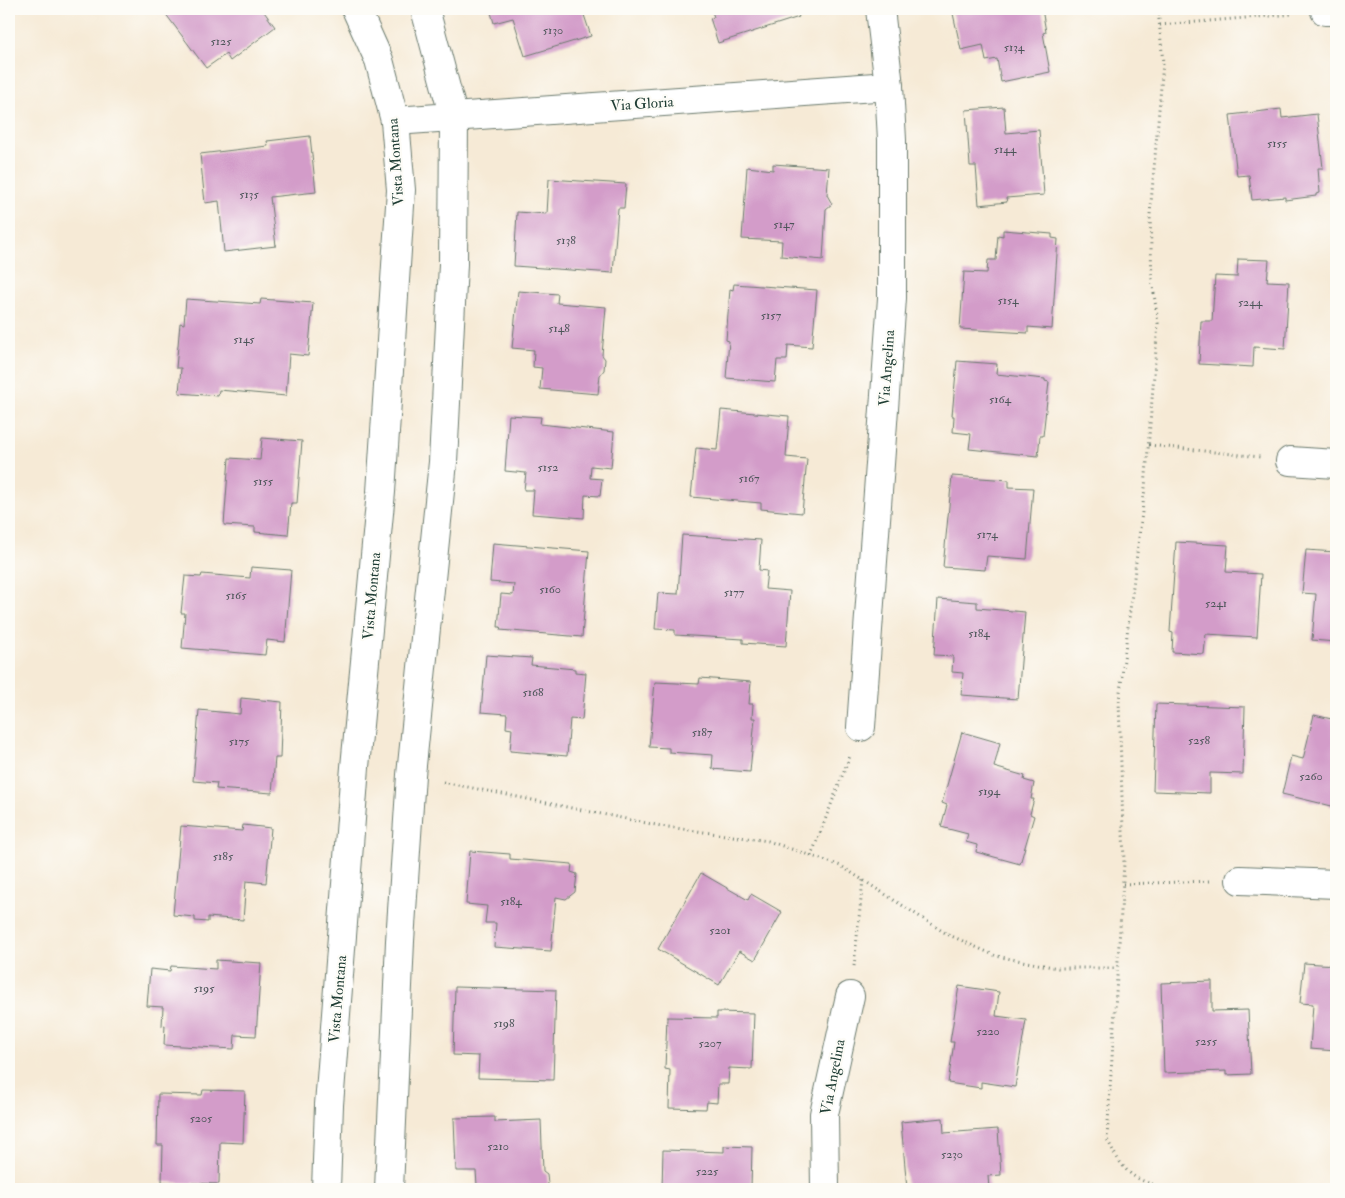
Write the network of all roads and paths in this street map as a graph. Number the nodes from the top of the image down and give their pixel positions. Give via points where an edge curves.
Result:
1 (356, 9) edge
2 (425, 9) edge
3 (880, 9) edge
4 (1158, 9) edge
5 (1331, 11) edge
6 (1160, 25) junction
7 (889, 86) junction
8 (454, 118) junction
9 (395, 121) junction
10 (1149, 445) junction
11 (1290, 460) joint
12 (1336, 464) edge
13 (861, 727) joint
14 (411, 775) junction
15 (811, 856) junction
16 (863, 880) junction
17 (1240, 880) joint
18 (1123, 884) junction
19 (1336, 884) edge
20 (1117, 968) junction
21 (850, 996) joint
22 (326, 1189) edge
23 (389, 1189) edge
24 (825, 1189) edge
25 (1171, 1189) edge

1 - 9 street, Vista Montana via 379,60
2 - 8 street
3 - 7 street, Via Angelina
4 - 6 path
5 - 6 path
6 - 10 path via 1163,63 1150,215 1152,279 1158,323
7 - 8 street, Via Gloria
7 - 13 street, Via Angelina via 892,298
8 - 9 street, Via Gloria
8 - 14 street via 453,264 442,462
9 - 22 street, Vista Montana via 401,190 394,299 381,492 355,767 329,1105
10 - 11 path
10 - 18 path via 1119,700
11 - 12 street
13 - 15 path
14 - 15 path via 661,826 768,841
14 - 23 street
15 - 16 path via 841,866
16 - 20 path via 947,934 996,956 1058,968
16 - 21 path
17 - 18 path
17 - 19 street
18 - 20 path
20 - 25 path via 1106,1139 1120,1166 1144,1183
21 - 24 street, Via Angelina via 824,1114

